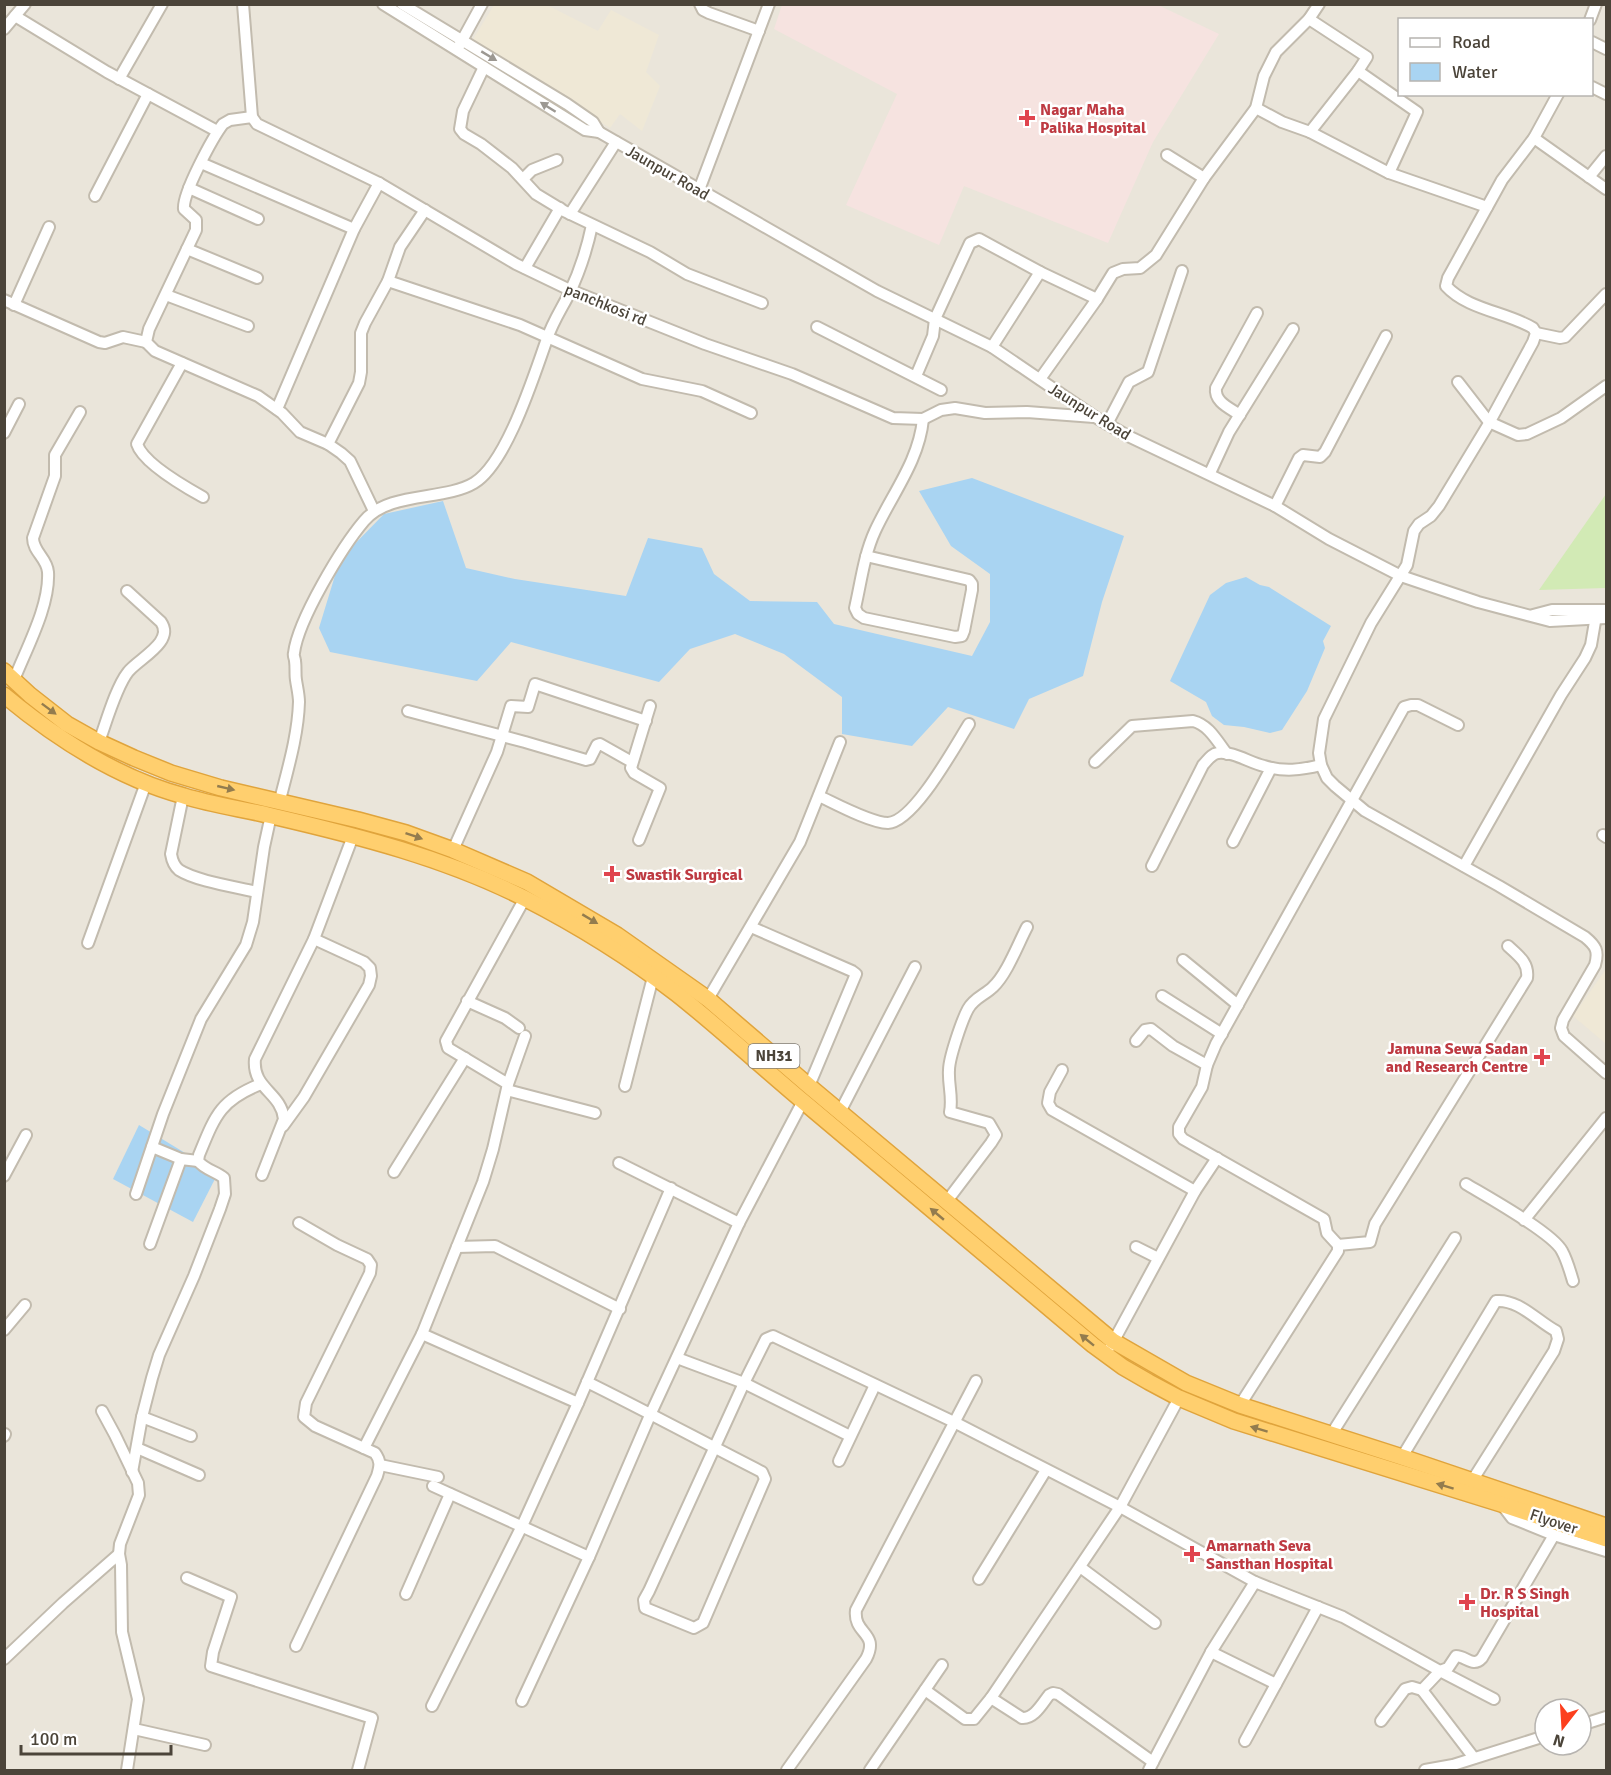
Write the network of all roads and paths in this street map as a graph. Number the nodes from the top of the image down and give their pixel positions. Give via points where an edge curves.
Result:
1 (26, 4) edge
2 (162, 4) edge
3 (243, 4) edge
4 (383, 4) edge
5 (402, 4) edge
6 (483, 4) edge
7 (700, 4) edge
8 (769, 4) edge
9 (1319, 4) edge
10 (15, 16) junction
11 (1309, 19) junction
12 (4, 29) edge
13 (759, 31) junction
14 (460, 45) junction
15 (484, 68) junction
16 (1358, 71) junction
17 (119, 78) junction
18 (148, 94) junction
19 (1557, 96) edge
20 (1256, 108) junction
21 (252, 117) junction
22 (217, 131) junction
23 (599, 132) junction
24 (1310, 132) junction
25 (1534, 138) junction
26 (616, 142) junction
27 (1167, 155) dead end
28 (1606, 156) edge
29 (557, 160) dead end
30 (201, 163) junction
31 (1389, 173) junction
32 (1589, 177) junction
33 (1204, 178) junction
34 (523, 179) junction
35 (379, 183) junction
36 (189, 188) junction
37 (1606, 189) edge
38 (699, 190) junction
39 (95, 196) dead end
40 (1487, 207) junction
41 (425, 210) junction
42 (565, 211) junction
43 (258, 219) dead end
44 (592, 225) junction
45 (49, 226) dead end
46 (354, 229) junction
47 (187, 249) junction
48 (525, 268) junction
49 (1182, 271) dead end
50 (1040, 272) junction
51 (257, 278) dead end
52 (388, 280) junction
53 (570, 290) junction
54 (1606, 294) edge
55 (166, 295) junction
56 (1097, 299) junction
57 (9, 302) edge
58 (762, 303) dead end
59 (1257, 313) dead end
60 (935, 319) junction
61 (248, 326) dead end
62 (817, 327) dead end
63 (1293, 329) dead end
64 (1536, 333) junction
65 (1386, 336) dead end
66 (547, 337) junction
67 (146, 342) junction
68 (992, 347) junction
69 (182, 363) junction
70 (916, 376) junction
71 (1040, 379) junction
72 (1458, 382) dead end
73 (1606, 386) edge
74 (941, 390) dead end
75 (19, 404) dead end
76 (277, 409) junction
77 (80, 412) dead end
78 (751, 413) dead end
79 (1240, 415) junction
80 (1095, 417) junction
81 (922, 419) junction
82 (1489, 422) junction
83 (1107, 424) junction
84 (4, 433) edge
85 (328, 444) junction
86 (1210, 473) junction
87 (203, 496) dead end
88 (1275, 506) junction
89 (374, 511) junction
90 (866, 556) junction
91 (1401, 576) junction
92 (127, 591) dead end
93 (1601, 614) edge
94 (9, 676) edge
95 (4, 696) edge
96 (650, 706) dead end
97 (408, 711) dead end
98 (645, 721) junction
99 (969, 724) dead end
100 (1458, 725) dead end
101 (503, 737) junction
102 (99, 742) junction
103 (840, 742) dead end
104 (1227, 754) junction
105 (632, 762) junction
106 (1095, 762) dead end
107 (1321, 765) junction
108 (1271, 768) junction
109 (146, 783) junction
110 (183, 796) junction
111 (819, 796) junction
112 (1351, 799) junction
113 (280, 800) junction
114 (271, 815) junction
115 (353, 836) junction
116 (639, 840) dead end
117 (1233, 842) dead end
118 (453, 850) junction
119 (1152, 866) dead end
120 (1464, 866) junction
121 (257, 892) junction
122 (525, 898) junction
123 (751, 927) junction
124 (1027, 927) dead end
125 (314, 939) junction
126 (88, 943) dead end
127 (1508, 946) dead end
128 (1183, 960) dead end
129 (915, 967) dead end
130 (653, 977) junction
131 (1162, 996) dead end
132 (708, 999) junction
133 (468, 1001) junction
134 (1238, 1005) junction
135 (1222, 1034) junction
136 (1136, 1041) dead end
137 (465, 1058) junction
138 (1207, 1065) junction
139 (1062, 1070) dead end
140 (1606, 1073) edge
141 (261, 1084) junction
142 (626, 1086) dead end
143 (809, 1086) junction
144 (507, 1087) junction
145 (803, 1101) junction
146 (840, 1112) junction
147 (594, 1113) dead end
148 (1606, 1118) edge
149 (283, 1126) junction
150 (26, 1135) dead end
151 (152, 1147) junction
152 (1217, 1158) junction
153 (181, 1159) junction
154 (198, 1161) junction
155 (7, 1163) edge
156 (619, 1163) dead end
157 (394, 1172) dead end
158 (262, 1175) dead end
159 (4, 1176) edge
160 (1466, 1184) dead end
161 (671, 1188) junction
162 (1195, 1191) junction
163 (136, 1194) dead end
164 (947, 1201) junction
165 (1524, 1220) junction
166 (299, 1223) dead end
167 (739, 1223) junction
168 (1455, 1238) dead end
169 (150, 1244) dead end
170 (1338, 1245) junction
171 (457, 1247) junction
172 (1136, 1247) dead end
173 (1158, 1258) junction
174 (1573, 1281) dead end
175 (25, 1305) dead end
176 (620, 1309) junction
177 (4, 1330) edge
178 (422, 1334) junction
179 (1109, 1347) junction
180 (677, 1358) junction
181 (975, 1381) dead end
182 (586, 1382) junction
183 (744, 1383) junction
184 (875, 1385) junction
185 (1179, 1398) junction
186 (578, 1403) junction
187 (1240, 1405) junction
188 (102, 1411) dead end
189 (651, 1413) junction
190 (142, 1417) junction
191 (954, 1422) junction
192 (1331, 1435) junction
193 (191, 1436) dead end
194 (850, 1436) junction
195 (137, 1448) junction
196 (364, 1448) junction
197 (715, 1448) junction
198 (1402, 1457) junction
199 (839, 1461) dead end
200 (380, 1465) junction
201 (1046, 1470) junction
202 (132, 1472) junction
203 (200, 1475) dead end
204 (1472, 1481) junction
205 (450, 1494) junction
206 (1507, 1499) junction
207 (1120, 1507) junction
208 (1606, 1519) edge
209 (522, 1526) junction
210 (1606, 1526) edge
211 (1554, 1535) junction
212 (1606, 1539) edge
213 (1606, 1551) edge
214 (119, 1554) junction
215 (589, 1557) junction
216 (1080, 1567) junction
217 (187, 1578) dead end
218 (979, 1579) dead end
219 (1255, 1582) junction
220 (406, 1594) dead end
221 (1318, 1607) junction
222 (1155, 1623) dead end
223 (296, 1646) dead end
224 (1211, 1652) junction
225 (4, 1659) edge
226 (942, 1665) dead end
227 (1440, 1671) junction
228 (1276, 1684) junction
229 (925, 1690) junction
230 (1422, 1690) junction
231 (991, 1698) junction
232 (1494, 1699) dead end
233 (522, 1701) dead end
234 (432, 1706) dead end
235 (1381, 1721) dead end
236 (134, 1729) junction
237 (1533, 1740) edge
238 (1245, 1741) dead end
239 (206, 1744) dead end
240 (1474, 1758) junction
241 (1151, 1766) edge
242 (127, 1770) edge
243 (358, 1770) edge
244 (787, 1770) edge
245 (870, 1770) edge
246 (1425, 1770) edge

1 - 10 street
2 - 17 street
3 - 21 street
4 - 14 street, Jaunpur Road
5 - 14 street, Jaunpur Road
6 - 14 street
7 - 13 street via 709,13
8 - 13 street
9 - 11 street
10 - 12 street
10 - 17 street
11 - 16 street via 1365,54 1366,60
11 - 20 street via 1269,63
13 - 38 street
14 - 15 street, Jaunpur Road
14 -> 23 street, Jaunpur Road via 593,122
23 -> 15 street, Jaunpur Road via 585,130
15 - 34 street via 463,111 460,129
16 - 24 street
16 - 31 street via 1417,112
17 - 18 street
18 - 22 street
18 - 39 street
19 - 25 street
20 - 24 street
20 - 33 street
21 - 22 street via 230,120
21 - 35 street, panchkosi rd via 265,129
22 - 30 street
23 - 26 street, Jaunpur Road
24 - 31 street
25 - 32 street
25 - 40 street via 1507,172
26 - 38 street, Jaunpur Road
26 - 42 street
27 - 33 street
28 - 32 street
29 - 34 street
30 - 36 street
30 - 46 street
31 - 40 street
32 - 37 street
33 - 56 street via 1156,255 1140,268 1113,273
34 - 42 street via 536,194
35 - 41 street, panchkosi rd
35 - 46 street
36 - 43 street
36 - 47 street via 184,209 197,225
38 - 60 street, Jaunpur Road via 877,291
40 - 64 street via 1446,286 1464,299 1527,324
41 - 48 street, panchkosi rd
41 - 52 street via 396,255
42 - 44 street
42 - 48 street
44 - 53 street
44 - 58 street via 687,274
45 - 57 street
46 - 76 street
47 - 51 street
47 - 55 street
48 - 53 street, panchkosi rd
49 - 83 street via 1148,372 1129,382
50 - 56 street
50 - 60 street via 979,239 974,240
50 - 68 street
52 - 66 street
52 - 85 street via 362,333 359,383
53 - 66 street
53 - 81 street, panchkosi rd via 792,374 893,418
54 - 64 street via 1565,337
55 - 61 street
55 - 67 street
56 - 71 street
57 - 67 street via 99,342 123,337
59 - 79 street via 1215,394
60 - 68 street, Jaunpur Road
60 - 70 street via 933,336
62 - 70 street
63 - 79 street
64 - 82 street
65 - 88 street via 1325,452 1320,457 1303,454 1299,458
66 - 78 street via 642,379 702,391
66 - 89 street via 522,407 497,460 486,474 462,489
67 - 69 street via 155,351
68 - 71 street, Jaunpur Road
69 - 76 street via 258,396
69 - 87 street via 137,444 145,456
70 - 74 street
71 - 80 street, Jaunpur Road
72 - 82 street
73 - 82 street via 1561,418 1527,434 1518,435
75 - 84 street
76 - 85 street via 300,432
77 - 94 street via 55,454 55,476 33,538 47,564 47,594
79 - 86 street
80 - 81 street, panchkosi rd via 955,408
80 - 83 street, Jaunpur Road
81 - 90 street via 910,465
82 - 91 street via 1438,506 1414,531 1410,556
83 - 86 street, Jaunpur Road
85 - 89 street via 350,461
86 - 88 street, Jaunpur Road
88 - 91 street, Jaunpur Road
89 - 113 street via 337,559 298,636 293,654 299,700
90 - 90 street via 969,580 972,590 962,636 858,614 855,608
91 - 93 street, Jaunpur Road via 1478,602 1555,621
91 - 107 street via 1371,623 1324,719 1318,753
92 - 102 street via 161,622 165,632 156,647 127,673
93 - 120 street via 1585,658
94 -> 102 highway, NH31 via 67,724
95 - 109 highway, NH31 via 77,749
96 - 98 street
97 - 101 street
98 - 101 street via 535,684 528,707 511,706
98 - 105 street
99 - 111 street via 917,805 904,818 890,823 877,821
100 - 112 street via 1418,705 1404,707
101 - 105 street via 586,760 600,744
101 - 118 street
102 -> 113 highway, NH31 via 171,773
103 - 111 street
104 - 106 street via 1208,729 1193,721 1132,726
104 - 108 street
104 - 119 street via 1211,756 1203,765
105 - 116 street via 634,773 660,788
107 - 108 street via 1299,770
107 - 112 street via 1327,778
108 - 117 street
109 - 110 highway, NH31
109 - 126 street
110 - 114 highway, NH31
110 - 121 street via 172,862 192,876
111 - 123 street via 800,842
112 - 120 street via 1365,811
112 - 134 street
113 -> 118 highway, NH31
114 - 115 highway, NH31
114 - 121 street
115 - 122 highway, NH31 via 420,855
115 - 125 street
118 -> 132 highway, NH31 via 527,882 575,910
120 - 140 street via 1595,945 1595,965 1561,1028 1564,1036
121 - 151 street via 246,945 201,1019
122 - 130 highway, NH31
122 - 133 street
123 - 132 street
123 - 143 street via 856,974
124 - 164 street via 1000,978 968,1009 954,1046 948,1068 950,1112 989,1123 996,1135
125 - 141 street via 258,1050 254,1068
125 - 149 street via 364,962 371,976 359,1004
127 - 170 street via 1525,962 1527,978 1375,1224 1370,1242
128 - 134 street
129 - 146 street
130 - 142 street
130 - 145 highway, NH31
131 - 135 street
132 - 143 highway, NH31
133 - 137 street via 446,1041 448,1048
133 - 144 street via 505,1018 522,1032
134 - 135 street
135 - 138 street
136 - 138 street via 1151,1029
137 - 144 street
137 - 157 street
138 - 152 street via 1202,1087 1179,1127 1179,1134
139 - 162 street via 1050,1092 1048,1103 1052,1110
141 - 149 street via 279,1102
141 - 154 street via 224,1105
143 - 146 highway, NH31
144 - 147 street
144 - 171 street via 483,1182
145 - 167 street
179 -> 145 highway, NH31
146 - 164 highway, NH31
148 - 165 street
149 - 158 street
150 - 155 street
151 - 153 street
151 - 163 street
152 - 162 street
152 - 170 street via 1324,1219 1327,1233
153 - 154 street
153 - 169 street
154 - 190 street via 224,1178 225,1194 159,1355
155 - 159 street
156 - 161 street
160 - 165 street
161 - 167 street
161 - 176 street
162 - 173 street
164 - 179 highway, NH31
165 - 174 street via 1558,1245
166 - 196 street via 367,1258 371,1264 303,1410 308,1422
167 - 180 street
168 - 192 street
170 - 187 street via 1338,1251
171 - 176 street via 495,1246
171 - 178 street
172 - 173 street
173 - 179 street
175 - 177 street
176 - 182 street
178 - 186 street
178 - 196 street
179 - 185 highway, NH31 via 1123,1366
179 - 187 highway, NH31
180 - 183 street
180 - 189 street
181 - 191 street
182 - 186 street
182 - 189 street
183 - 184 street via 766,1339 773,1336
183 - 194 street
183 - 197 street
184 - 191 street
184 - 194 street
206 -> 185 highway, NH31 via 1234,1421
185 - 207 street
186 - 209 street
187 - 192 highway, NH31
188 - 202 street
189 - 197 street
189 - 215 street
190 - 193 street
190 - 195 street
191 - 201 street
191 - 244 street via 856,1610 857,1624 870,1640 871,1649
192 - 198 highway, NH31
194 - 199 street
195 - 202 street
195 - 203 street
196 - 200 street via 375,1453
197 - 197 street via 762,1472 765,1479 703,1623 694,1628 645,1608 644,1600
198 - 204 highway, NH31
198 - 204 street via 1496,1301 1508,1301 1556,1331 1558,1340
200 - 205 street via 435,1482
200 - 223 street
201 - 207 street
201 - 218 street
202 - 214 street via 139,1495
204 - 206 highway, NH31
205 - 209 street
205 - 220 street
206 - 208 street via 1528,1493
206 - 210 highway, Flyover / NH31
206 - 211 street via 1512,1518
206 - 212 highway, Flyover / NH31
207 - 216 street
207 - 219 street
209 - 215 street
209 - 234 street
211 - 213 street
211 - 227 street via 1479,1662 1456,1656 1448,1668
214 - 225 street
214 - 236 street via 122,1632 138,1699
215 - 233 street
216 - 222 street
216 - 231 street
217 - 243 street via 231,1597 211,1666 372,1718
219 - 221 street
219 - 224 street
221 - 227 street
221 - 228 street
224 - 228 street
224 - 241 street
226 - 229 street
227 - 230 street
227 - 232 street
228 - 238 street
229 - 231 street via 970,1720
229 - 245 street
230 - 235 street via 1406,1689
230 - 240 street
231 - 241 street via 1026,1719 1049,1695 1058,1694
236 - 239 street
236 - 242 street
237 - 240 street
240 - 246 street

